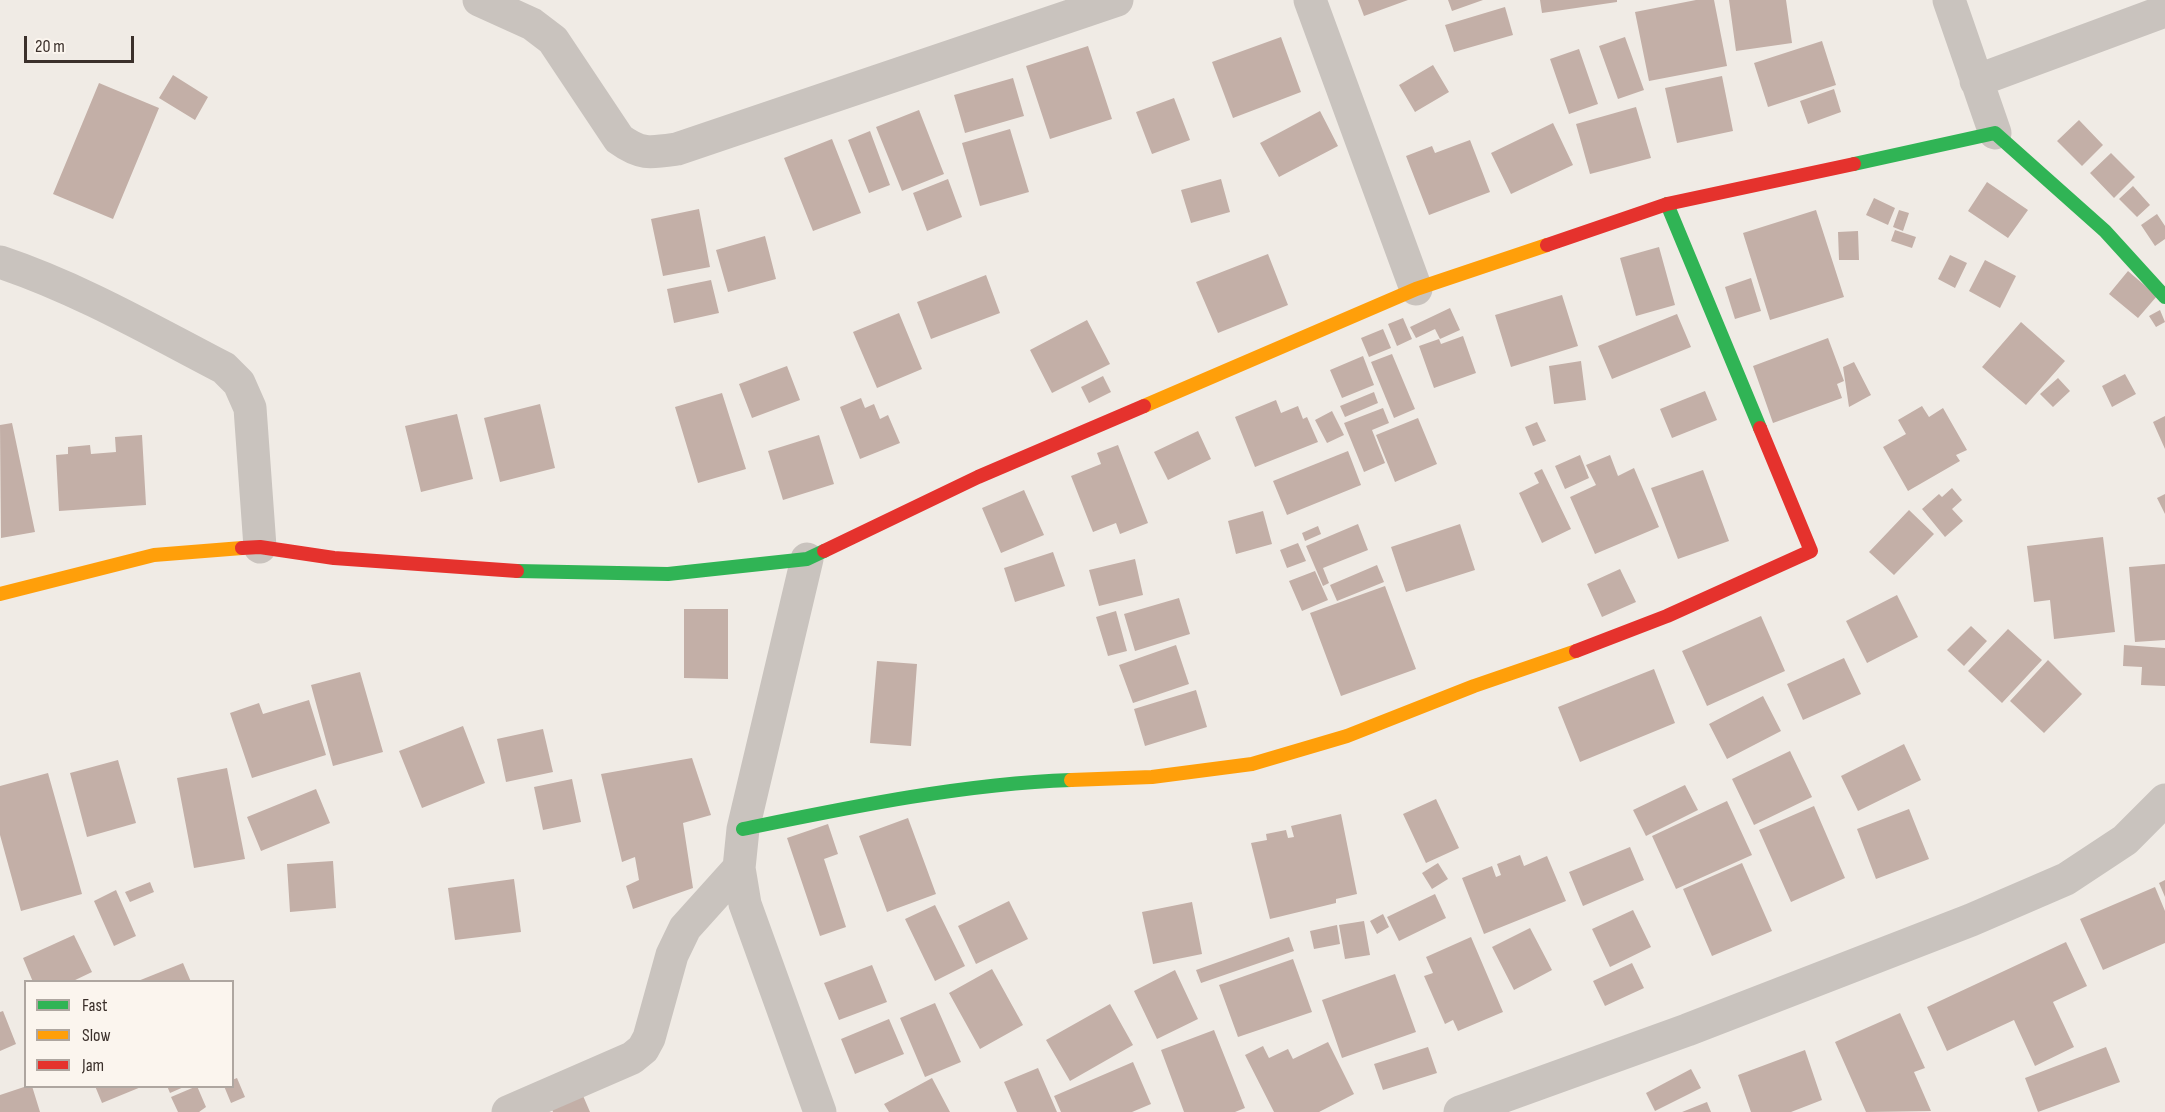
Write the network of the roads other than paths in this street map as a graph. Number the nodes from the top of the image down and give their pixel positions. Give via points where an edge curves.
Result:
1 (479, 0) edge
2 (1117, 0) edge
3 (1310, 0) edge
4 (1949, 0) edge
5 (1058, 10) edge
6 (2165, 11) edge
7 (1976, 81) junction
8 (1995, 133) junction
9 (1667, 204) junction
10 (0, 262) edge
11 (1416, 289) junction
12 (2165, 297) edge
13 (260, 547) junction
14 (807, 559) junction
15 (0, 594) edge
16 (2165, 800) edge
17 (743, 829) junction
18 (738, 868) junction
19 (508, 1112) edge
20 (820, 1112) edge
21 (1460, 1112) edge

1 - 5 street via 532,24 553,40 619,139 634,150 649,153 677,149
2 - 5 street
3 - 11 street
4 - 7 street
6 - 7 street
7 - 8 street
8 - 9 street
8 - 12 street via 2047,176 2138,263
9 - 11 street
9 - 17 street via 1811,551 1667,616 1568,654 1347,736 1252,764 1152,777 1020,782 855,806
10 - 13 street via 40,275 99,303 224,369 238,383 250,408
11 - 14 street via 978,477
13 - 14 street via 334,558 554,574 668,574
13 - 15 street via 154,555
14 - 17 street
16 - 21 street via 2125,840 2066,879 1709,1022
17 - 18 street
18 - 19 street via 685,928 672,955 643,1049 632,1058
18 - 20 street via 745,904

